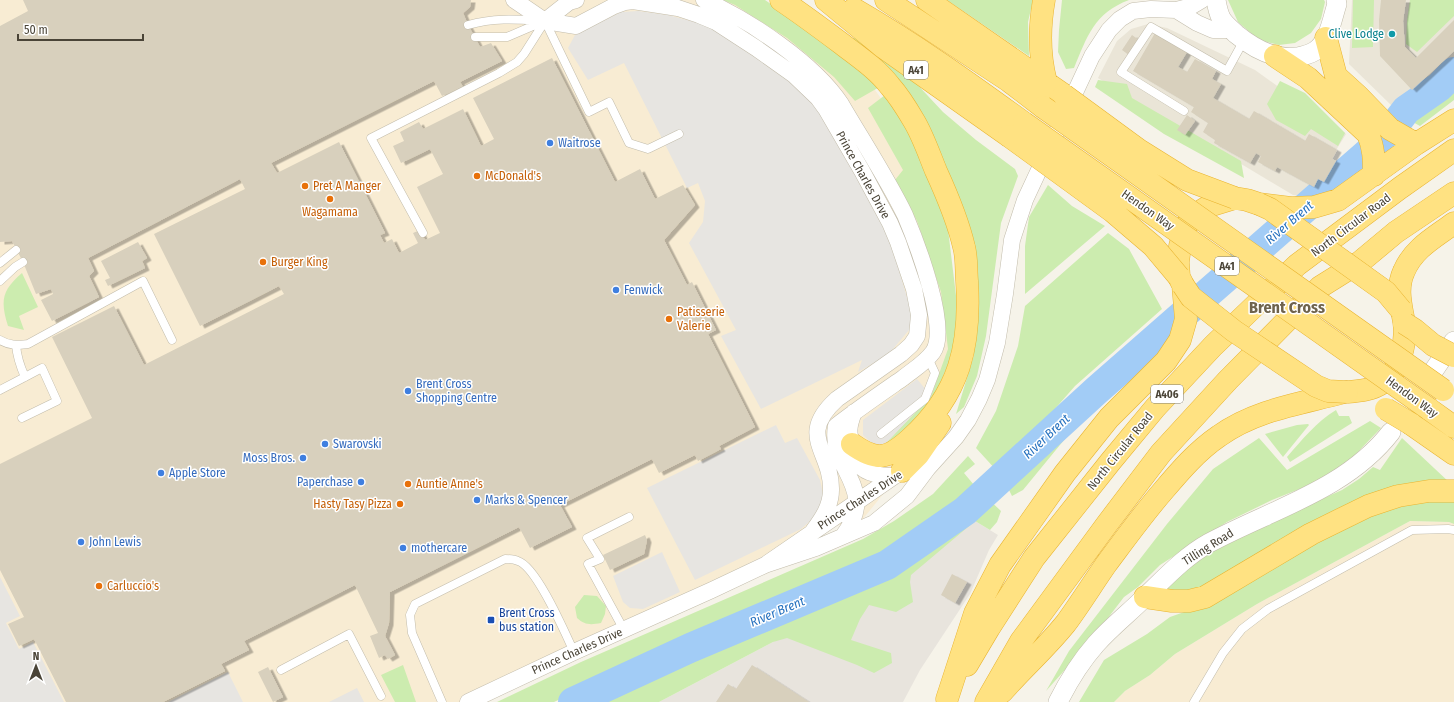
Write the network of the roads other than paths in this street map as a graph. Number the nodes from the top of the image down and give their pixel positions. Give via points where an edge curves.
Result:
1 (514, 0) edge
2 (532, 0) edge
3 (576, 0) edge
4 (704, 0) edge
5 (781, 0) edge
6 (826, 0) edge
7 (837, 0) edge
8 (886, 0) edge
9 (927, 0) edge
10 (1044, 0) edge
11 (1202, 0) edge
12 (1216, 0) edge
13 (1337, 1) edge
14 (1176, 10) junction
15 (545, 21) junction
16 (468, 25) dead end
17 (739, 26) junction
18 (1237, 35) junction
19 (475, 37) dead end
20 (1326, 38) junction
21 (1275, 56) junction
22 (1046, 82) junction
23 (1184, 111) dead end
24 (1454, 120) edge
25 (1369, 122) junction
26 (1016, 129) junction
27 (679, 134) dead end
28 (1416, 144) junction
29 (1454, 150) edge
30 (1374, 175) junction
31 (1454, 193) edge
32 (1235, 198) junction
33 (1259, 204) junction
34 (1454, 223) edge
35 (423, 232) dead end
36 (16, 250) dead end
37 (22, 262) dead end
38 (0, 263) edge
39 (0, 281) edge
40 (1181, 281) junction
41 (1402, 317) junction
42 (0, 340) edge
43 (172, 340) dead end
44 (1454, 341) edge
45 (16, 345) junction
46 (1454, 356) edge
47 (928, 358) junction
48 (1434, 370) dead end
49 (25, 377) junction
50 (0, 390) edge
51 (1344, 392) junction
52 (1449, 394) edge
53 (945, 398) junction
54 (854, 412) junction
55 (22, 418) dead end
56 (1454, 427) edge
57 (1391, 432) dead end
58 (881, 434) dead end
59 (852, 444) junction
60 (1454, 454) edge
61 (928, 468) junction
62 (829, 473) junction
63 (898, 473) junction
64 (1454, 491) edge
65 (907, 496) junction
66 (855, 506) junction
67 (629, 517) dead end
68 (1454, 530) edge
69 (813, 531) junction
70 (843, 536) junction
71 (765, 564) junction
72 (1145, 597) junction
73 (624, 630) junction
74 (574, 652) junction
75 (281, 670) dead end
76 (381, 696) dead end
77 (946, 701) edge
78 (442, 702) edge
79 (468, 702) edge
80 (986, 702) edge
81 (992, 702) edge
82 (1058, 702) edge
83 (1194, 702) edge

1 - 15 street
2 - 15 street
3 - 15 street via 569,2
4 - 17 street via 723,8
5 - 53 highway via 868,63 890,86 915,122 945,191 965,248 968,300 965,347 954,382
6 - 26 highway, A41 via 883,47
7 - 26 highway, Hendon Way / A41 via 889,29 969,83
8 - 52 highway, Hendon Way / A41, bridge via 1009,81
9 - 22 highway
10 - 22 highway via 1039,40
11 - 14 street via 1192,6
12 - 18 street via 1222,19
13 - 20 street
14 - 18 street via 1213,30
14 - 61 street via 1133,11 1109,30 1092,56 1025,200 1012,240 997,343 979,399 956,437
15 - 16 lane via 506,19
15 - 17 street, Prince Charles Drive via 576,26 614,6 633,1 678,8 716,22
15 - 19 lane via 507,36
15 - 27 lane via 589,112 609,102 629,143 648,149
15 - 35 lane via 517,62 371,138
17 - 47 street via 787,50 830,88 905,215 930,284 936,310 937,344
17 - 62 street, Prince Charles Drive via 812,91 826,109 890,223 917,302 919,324 915,341 901,354 837,399 822,416 817,438
18 - 21 street via 1259,50
18 - 23 lane via 1228,70 1151,27 1121,72
20 - 21 street via 1316,51 1305,56
20 - 25 highway via 1336,76 1358,96
21 - 25 highway
22 - 32 highway, bridge via 1138,150 1187,180
24 - 28 highway
25 - 28 highway via 1390,129
25 - 30 highway via 1368,134 1372,145
26 - 40 highway, A41, bridge via 1154,246
26 - 56 highway, Hendon Way / A41, bridge
28 - 30 highway
29 - 77 highway, North Circular Road / A406 via 1297,265 1212,346 1111,460 1034,558
30 - 33 highway, bridge via 1338,200 1314,207 1291,208
31 - 80 highway, A406 via 1396,232 1360,262 1320,287 1228,380 1161,453 1021,641
32 - 33 highway
32 - 40 highway, bridge via 1209,206 1196,214 1185,227 1178,262
33 - 41 highway, bridge via 1270,209 1386,292
34 - 41 highway via 1416,250 1409,260 1399,284
36 - 38 lane
37 - 39 lane
40 - 51 highway, bridge via 1191,297 1234,331 1316,386 1328,391
40 - 77 highway, A406 via 1186,319 1180,340 1166,361 1109,418 1064,473 1000,565 975,613
41 - 46 highway, bridge via 1433,345
41 - 51 highway, bridge via 1404,336 1394,373 1383,383 1367,390
42 - 45 lane
43 - 45 lane via 143,281 28,344
44 - 48 street
45 - 49 lane
47 - 54 street
47 - 58 lane via 935,373 925,399
49 - 50 lane
49 - 55 lane via 42,368 57,401
51 - 60 highway, bridge via 1386,409
51 - 81 highway via 1273,409 1243,421 1198,452 1162,492 1066,623
53 - 59 highway via 920,430 888,454 869,455
53 - 63 highway via 940,423 918,455
54 - 59 street via 849,434
54 - 66 street via 836,426 835,433 837,448 855,492
57 - 72 street, Tilling Road via 1350,472 1322,489 1195,552
59 - 63 street via 862,469 877,474
61 - 63 street, Prince Charles Drive
61 - 65 street
62 - 66 street via 843,502
62 - 69 street, Prince Charles Drive via 830,500 822,520
63 - 66 street, Prince Charles Drive
64 - 72 highway via 1398,496 1368,506 1311,534 1205,597 1189,601
65 - 66 street via 873,510
65 - 70 street via 874,523
66 - 69 street, Prince Charles Drive
66 - 70 street via 852,521
67 - 73 lane via 587,538 600,559 588,564
68 - 83 lane via 1412,530 1268,609 1242,629 1223,653
69 - 71 street, Prince Charles Drive
70 - 71 street via 816,548
71 - 73 street, Prince Charles Drive
72 - 82 street, Tilling Road via 1096,644 1067,684
73 - 74 street, Prince Charles Drive
74 - 78 lane via 552,604 528,567 518,561 505,559 415,604 410,615 412,633
74 - 79 street, Prince Charles Drive
75 - 76 lane via 349,634

